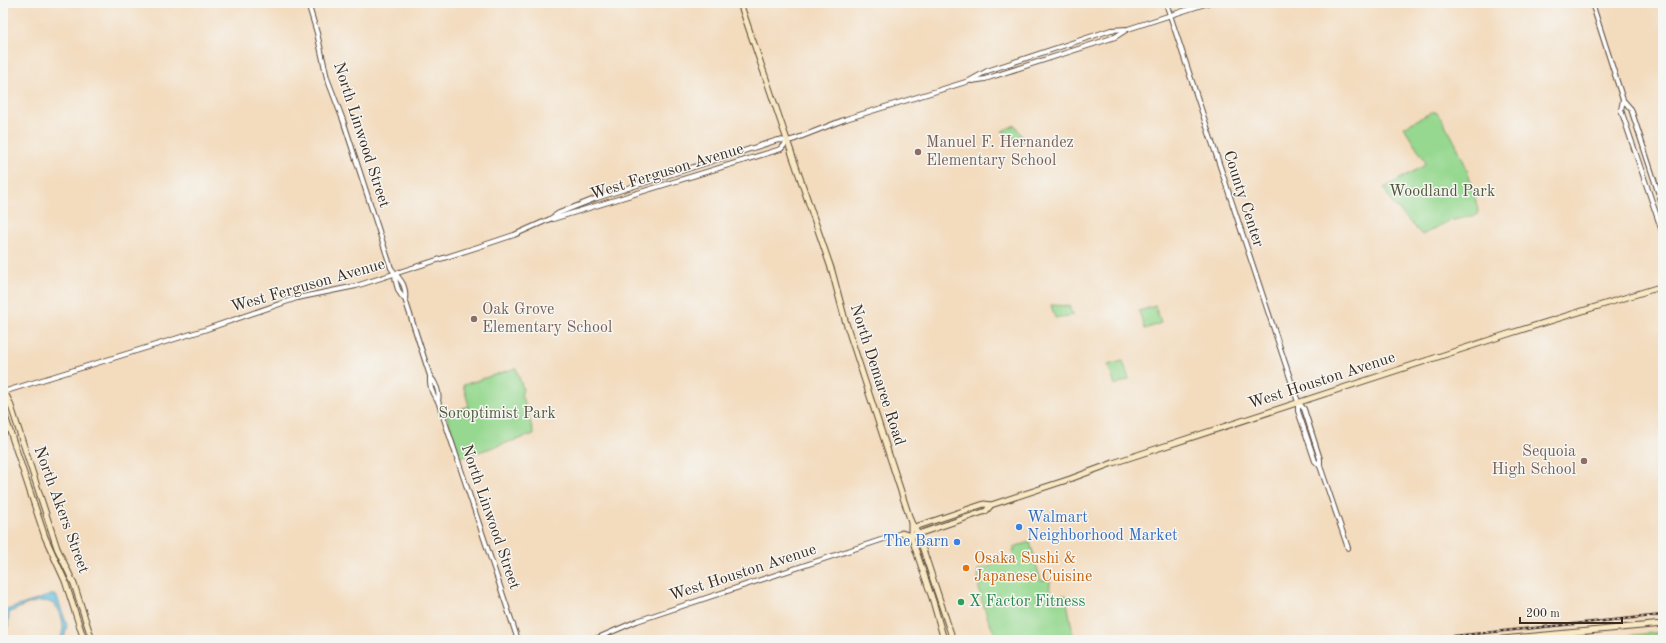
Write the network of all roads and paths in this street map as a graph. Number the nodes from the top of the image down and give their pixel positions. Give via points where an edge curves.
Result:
1 (308, 3) edge
2 (740, 3) edge
3 (1166, 3) edge
4 (1208, 3) edge
5 (1592, 3) edge
6 (1170, 15) junction
7 (1128, 29) junction
8 (970, 81) junction
9 (1622, 100) junction
10 (788, 141) junction
11 (1663, 207) edge
12 (550, 219) junction
13 (1663, 234) edge
14 (395, 273) junction
15 (1663, 286) edge
16 (3, 391) edge
17 (1298, 402) junction
18 (3, 410) edge
19 (991, 505) junction
20 (912, 528) junction
21 (902, 534) junction
22 (918, 534) junction
23 (911, 536) junction
24 (1348, 548) dead end
25 (928, 586) junction
26 (947, 621) junction
27 (1663, 624) edge
28 (84, 640) edge
29 (92, 640) edge
30 (518, 640) edge
31 (593, 640) edge
32 (944, 640) edge
33 (953, 640) edge
34 (1492, 640) edge

1 - 14 street, North Linwood Street via 327,78 342,115 391,268
2 - 10 main road, North Demaree Road
3 - 6 street, County Center
4 - 6 street, West Ferguson Avenue
5 - 9 street
6 - 7 street, West Ferguson Avenue
6 - 17 street, County Center
7 - 8 street, West Ferguson Avenue via 1115,37 1072,52 985,80
7 - 8 street, West Ferguson Avenue via 1111,30 987,71
8 - 10 street, West Ferguson Avenue via 862,114
9 - 11 street via 1631,109
9 - 13 street via 1621,110
10 - 12 street, West Ferguson Avenue via 778,140 611,193
10 - 12 street, West Ferguson Avenue via 781,149 561,218
10 - 20 main road, North Demaree Road via 832,271 845,320
12 - 14 street, West Ferguson Avenue via 492,243
14 - 16 street, West Ferguson Avenue via 351,287 297,298 204,330
14 - 30 street, North Linwood Street via 395,280 405,299 430,376 434,381 438,401
15 - 17 main road, West Houston Avenue
16 - 29 main road, North Akers Street via 10,403 58,548 74,584
17 - 19 main road, West Houston Avenue
17 - 24 street, County Center via 1304,409
18 - 28 main road, North Akers Street via 45,537 65,581
19 - 20 main road, West Houston Avenue via 984,504
19 - 22 main road, West Houston Avenue via 986,511
20 - 21 main road, West Houston Avenue
20 - 22 main road
20 - 23 main road, North Demaree Road
21 - 23 main road, West Houston Avenue
21 - 31 street, West Houston Avenue via 637,620
22 - 23 main road, West Houston Avenue
22 - 26 main road
23 - 25 main road, North Demaree Road
25 - 26 main road via 934,591 942,618
25 - 32 main road, North Demaree Road
26 - 33 main road
27 - 34 main road

